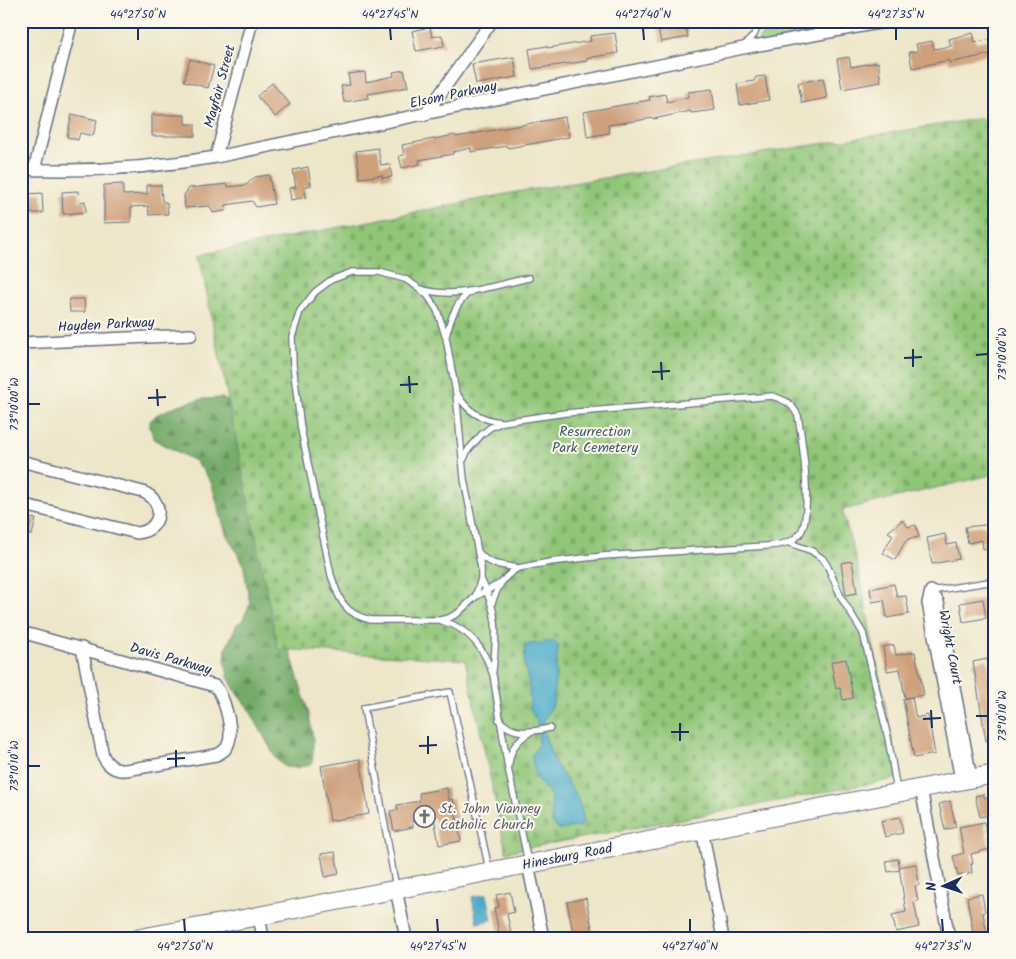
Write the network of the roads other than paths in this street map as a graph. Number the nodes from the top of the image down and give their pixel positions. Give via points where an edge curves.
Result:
1 (72, 21) edge
2 (252, 21) edge
3 (492, 21) edge
4 (760, 21) edge
5 (888, 21) edge
6 (845, 25) edge
7 (743, 48) junction
8 (425, 115) junction
9 (216, 158) junction
10 (21, 169) edge
11 (34, 170) junction
12 (529, 278) dead end
13 (419, 288) junction
14 (476, 289) junction
15 (192, 335) dead end
16 (446, 338) junction
17 (21, 343) edge
18 (456, 392) junction
19 (503, 422) junction
20 (21, 461) edge
21 (463, 461) junction
22 (21, 504) edge
23 (787, 542) junction
24 (479, 553) junction
25 (518, 568) junction
26 (481, 579) junction
27 (995, 580) edge
28 (499, 584) junction
29 (487, 591) junction
30 (930, 591) joint
31 (475, 597) junction
32 (492, 603) junction
33 (440, 620) junction
34 (21, 632) edge
35 (82, 648) junction
36 (493, 676) junction
37 (499, 719) junction
38 (550, 728) dead end
39 (532, 732) junction
40 (508, 768) junction
41 (995, 774) edge
42 (966, 779) junction
43 (921, 788) junction
44 (898, 792) junction
45 (702, 830) junction
46 (528, 864) junction
47 (489, 871) junction
48 (396, 889) junction
49 (259, 916) junction
50 (140, 938) edge
51 (263, 938) edge
52 (406, 938) edge
53 (543, 938) edge
54 (723, 938) edge
55 (949, 938) edge

1 - 11 street
2 - 9 street, Mayfair Street
3 - 8 street
4 - 7 lane
5 - 6 street, Elsom Parkway
6 - 7 street, Elsom Parkway
7 - 8 street, Elsom Parkway
8 - 9 street, Elsom Parkway
9 - 11 street, Elsom Parkway via 148,166
10 - 11 street, Elsom Parkway
12 - 14 lane
13 - 14 lane via 456,293
13 - 16 lane via 436,310
13 - 33 lane via 405,279 379,272 352,272 331,280 314,292 300,311 292,337 293,365 313,491 331,576 344,607 352,614 371,620
14 - 16 lane via 468,293 460,304 451,319
15 - 17 street, Hayden Parkway
16 - 18 lane
18 - 19 lane via 471,411 489,421
18 - 21 lane
19 - 21 lane via 482,434
19 - 23 lane via 565,413 752,396 785,400 798,416 806,509 799,535
20 - 22 street via 143,492 155,500 159,513 157,522 150,529 138,533
21 - 24 lane via 468,508
23 - 25 lane via 604,556
23 - 44 lane via 812,551 823,559 863,633
24 - 25 lane via 494,564
24 - 26 lane
25 - 28 lane
26 - 29 lane
26 - 31 lane
27 - 30 lane
28 - 29 lane
28 - 32 lane
29 - 31 lane
29 - 32 lane
30 - 42 street, Wright Court via 928,603
31 - 33 lane via 458,613
32 - 36 lane via 497,641
33 - 36 lane via 460,628 478,645
34 - 35 street, Davis Parkway
35 - 35 street, Davis Parkway via 103,756 111,767 126,770 216,756 226,748 230,732 224,701 215,686
36 - 37 lane
37 - 39 lane via 510,729
37 - 40 lane
38 - 39 lane
39 - 40 lane via 512,750
40 - 46 lane
41 - 42 main road, Hinesburg Road
42 - 43 main road, Hinesburg Road
43 - 44 main road, Hinesburg Road
43 - 55 street
44 - 45 main road, Hinesburg Road
45 - 46 main road, Hinesburg Road
45 - 54 street
46 - 47 main road, Hinesburg Road
46 - 53 street
47 - 48 main road, Hinesburg Road
47 - 48 lane via 450,692 364,708
48 - 49 main road, Hinesburg Road
48 - 52 street
49 - 50 main road, Hinesburg Road
49 - 51 street

